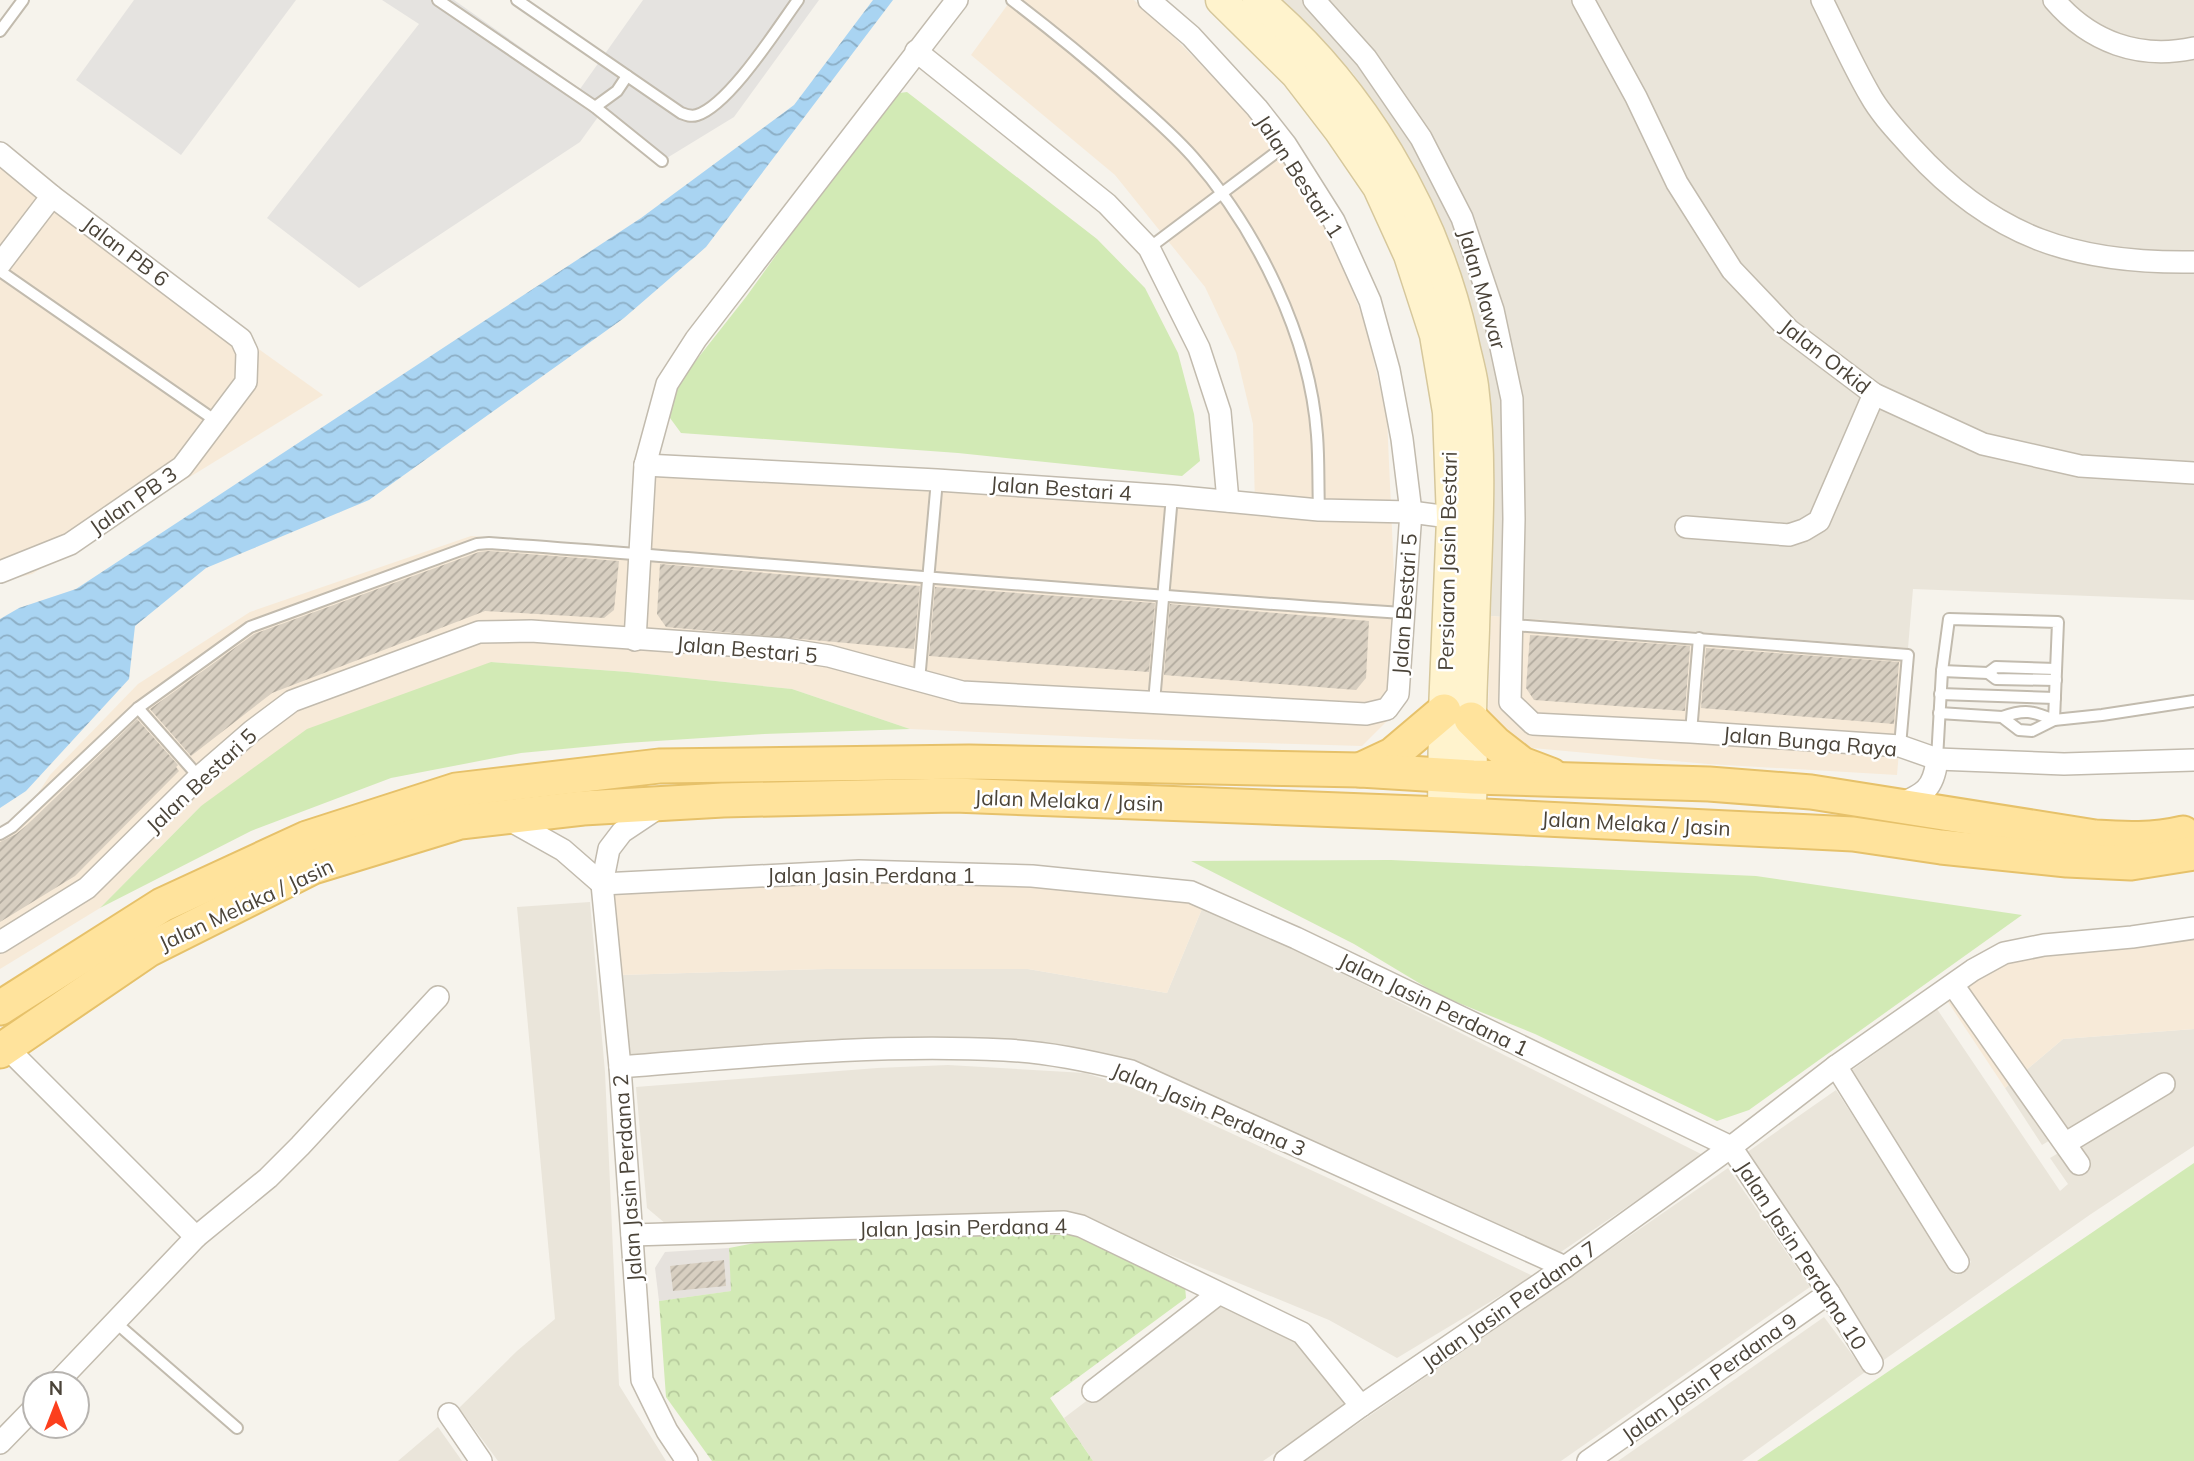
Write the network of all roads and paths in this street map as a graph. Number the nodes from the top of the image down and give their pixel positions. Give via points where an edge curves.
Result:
1 (23, 0) edge
2 (438, 0) edge
3 (517, 0) edge
4 (798, 0) edge
5 (957, 0) edge
6 (1012, 0) edge
7 (1149, 0) edge
8 (1221, 0) edge
9 (1258, 0) edge
10 (1314, 0) edge
11 (1583, 0) edge
12 (1822, 0) edge
13 (2054, 0) edge
14 (2, 23) edge
15 (2194, 48) edge
16 (916, 51) junction
17 (627, 76) junction
18 (595, 107) junction
19 (1286, 145) junction
20 (0, 153) edge
21 (662, 161) dead end
22 (1221, 194) junction
23 (52, 196) junction
24 (1149, 248) junction
25 (2194, 262) edge
26 (0, 264) edge
27 (0, 271) edge
28 (247, 352) joint
29 (1874, 394) junction
30 (216, 421) junction
31 (645, 465) junction
32 (2194, 473) edge
33 (937, 480) junction
34 (1172, 496) junction
35 (1228, 501) junction
36 (1319, 510) junction
37 (1411, 512) junction
38 (1464, 519) junction
39 (1686, 527) dead end
40 (640, 554) junction
41 (4, 566) edge
42 (927, 578) junction
43 (1163, 597) junction
44 (1402, 613) junction
45 (1513, 625) junction
46 (1699, 638) junction
47 (635, 640) junction
48 (1942, 671) junction
49 (2056, 675) junction
50 (919, 681) junction
51 (1940, 694) junction
52 (2055, 698) junction
53 (2194, 701) edge
54 (1154, 702) junction
55 (138, 708) junction
56 (1939, 713) junction
57 (1458, 715) junction
58 (2002, 717) junction
59 (2054, 720) junction
60 (1692, 732) junction
61 (1900, 746) junction
62 (1937, 759) junction
63 (2194, 760) edge
64 (1360, 770) junction
65 (1458, 776) junction
66 (199, 777) junction
67 (1560, 779) junction
68 (665, 803) junction
69 (1896, 806) junction
70 (1456, 815) junction
71 (503, 816) junction
72 (2194, 831) edge
73 (0, 834) edge
74 (2194, 853) edge
75 (602, 884) junction
76 (2194, 928) edge
77 (0, 942) edge
78 (1952, 985) junction
79 (438, 997) dead end
80 (0, 1008) edge
81 (3, 1049) edge
82 (1836, 1066) junction
83 (620, 1067) junction
84 (2164, 1084) dead end
85 (2066, 1143) junction
86 (1731, 1147) junction
87 (2079, 1164) dead end
88 (632, 1235) junction
89 (196, 1237) junction
90 (1958, 1262) dead end
91 (1565, 1267) junction
92 (1829, 1293) junction
93 (1218, 1294) junction
94 (115, 1322) junction
95 (1872, 1363) dead end
96 (69, 1370) edge
97 (1093, 1391) dead end
98 (1361, 1406) junction
99 (449, 1414) dead end
100 (21, 1421) edge
101 (237, 1428) dead end
102 (0, 1443) edge
103 (685, 1460) edge
104 (481, 1461) edge
105 (1285, 1461) edge
106 (1588, 1461) edge

1 - 14 lane
2 - 18 lane
3 - 17 lane
4 - 17 lane via 728,94 698,115 681,113
5 - 16 street
6 - 22 lane via 1160,123 1194,157
7 - 19 street, Jalan Bestari 1 via 1191,36
8 - 38 street, Persiaran Jasin Bestari via 1296,74 1378,187 1409,255 1436,335
9 - 38 street, Persiaran Jasin Bestari via 1312,51 1387,151 1420,212 1453,295 1473,386
10 - 45 street, Jalan Mawar via 1366,58 1421,138 1462,218 1493,310 1512,398
11 - 29 street, Jalan Orkid via 1677,183 1732,270 1788,330
12 - 25 street via 1871,97 1893,127 1928,165 1976,205 2039,241 2144,263
13 - 15 street via 2081,27 2117,46 2157,52
16 - 24 street via 1107,204
16 - 31 street via 696,339 667,384
17 - 18 lane via 617,91
18 - 21 lane
19 - 22 lane
19 - 37 street, Jalan Bestari 1 via 1334,221 1370,301 1391,381
20 - 23 street, Jalan PB 6
22 - 24 lane
22 - 36 lane via 1259,251 1295,335 1317,434
23 - 26 street
23 - 28 street, Jalan PB 6 via 241,339
24 - 35 street via 1199,348 1220,412
27 - 30 lane
28 - 30 street, Jalan PB 3 via 246,382
29 - 32 street, Jalan Orkid via 1983,444 2080,466
29 - 39 street via 1819,521 1789,535
30 - 41 street, Jalan PB 3 via 181,467 70,544
31 - 33 street, Jalan Bestari 4
31 - 40 street
33 - 34 street, Jalan Bestari 4
33 - 42 lane
34 - 35 street, Jalan Bestari 4
34 - 43 lane
35 - 36 street, Jalan Bestari 4
36 - 37 street, Jalan Bestari 4
37 - 38 street, Jalan Bestari 4
37 - 44 street, Jalan Bestari 5
38 - 57 street, Persiaran Jasin Bestari
40 - 42 lane
40 - 47 street
40 - 55 lane via 477,544 250,627
42 - 43 lane
42 - 50 lane
43 - 44 lane
43 - 54 lane
44 - 54 street, Jalan Bestari 5 via 1398,694 1387,709 1366,715
45 - 46 lane
45 - 60 street, Jalan Bunga Raya via 1510,702 1533,724
46 - 60 lane
46 - 61 lane via 1908,654
47 - 50 street, Jalan Bestari 5 via 784,649 829,656
47 - 66 street, Jalan Bestari 5 via 531,631 479,632 292,701
48 - 49 lane via 1988,673 1996,667
48 - 49 lane via 1949,619 2058,622
48 - 51 lane
49 - 52 lane
50 - 54 street, Jalan Bestari 5 via 962,692
51 - 52 lane
51 - 56 lane
52 - 59 lane
53 - 59 lane
55 - 66 lane
55 - 73 lane
56 - 58 lane
56 - 62 lane
57 - 64 main road
57 - 65 street, Persiaran Jasin Bestari
57 - 67 main road via 1522,764
58 - 59 lane via 2034,711
58 - 59 lane via 2020,730 2032,731
60 - 61 street, Jalan Bunga Raya
61 - 62 street, Jalan Bunga Raya
62 - 63 street, Jalan Bunga Raya via 2064,764
62 - 69 street via 1935,777 1923,794
64 - 65 main road, Jalan Melaka / Jasin
64 - 80 main road, Jalan Melaka / Jasin via 969,762 659,766 456,790 307,838 162,905
65 - 67 main road, Jalan Melaka / Jasin
65 - 70 street, Persiaran Jasin Bestari
66 - 77 street, Jalan Bestari 5 via 87,888
67 - 69 main road, Jalan Melaka / Jasin via 1811,792
68 - 70 main road, Jalan Melaka / Jasin via 954,795
68 - 71 main road, Jalan Melaka / Jasin
68 - 75 street, Jalan Jasin Perdana 2 via 622,832 609,849
69 - 72 main road, Jalan Melaka / Jasin via 2095,837 2166,837
70 - 74 main road, Jalan Melaka / Jasin via 1853,834 2080,861 2131,863
71 - 75 street via 564,850
71 - 81 main road, Jalan Melaka / Jasin via 460,822 313,867 148,950
75 - 83 street, Jalan Jasin Perdana 2
75 - 86 street, Jalan Jasin Perdana 1 via 859,871 1032,876 1191,892
76 - 78 street via 2004,953
78 - 82 street
78 - 85 street
79 - 89 street via 276,1170
81 - 89 street
82 - 86 street
82 - 90 street
83 - 88 street, Jalan Jasin Perdana 2
83 - 91 street, Jalan Jasin Perdana 3 via 905,1049 1006,1050 1078,1059 1131,1072
84 - 85 street
85 - 87 street
86 - 91 street, Jalan Jasin Perdana 7
86 - 92 street, Jalan Jasin Perdana 10
88 - 93 street, Jalan Jasin Perdana 4 via 1064,1222 1081,1226
88 - 103 street, Jalan Jasin Perdana 2 via 642,1380
89 - 94 street
91 - 98 street, Jalan Jasin Perdana 7
92 - 95 street, Jalan Jasin Perdana 10
92 - 106 street, Jalan Jasin Perdana 9
93 - 97 street
93 - 98 street, Jalan Jasin Perdana 4 via 1302,1334
94 - 96 street
94 - 101 lane
98 - 105 street, Jalan Jasin Perdana 7
99 - 104 street
100 - 102 street

